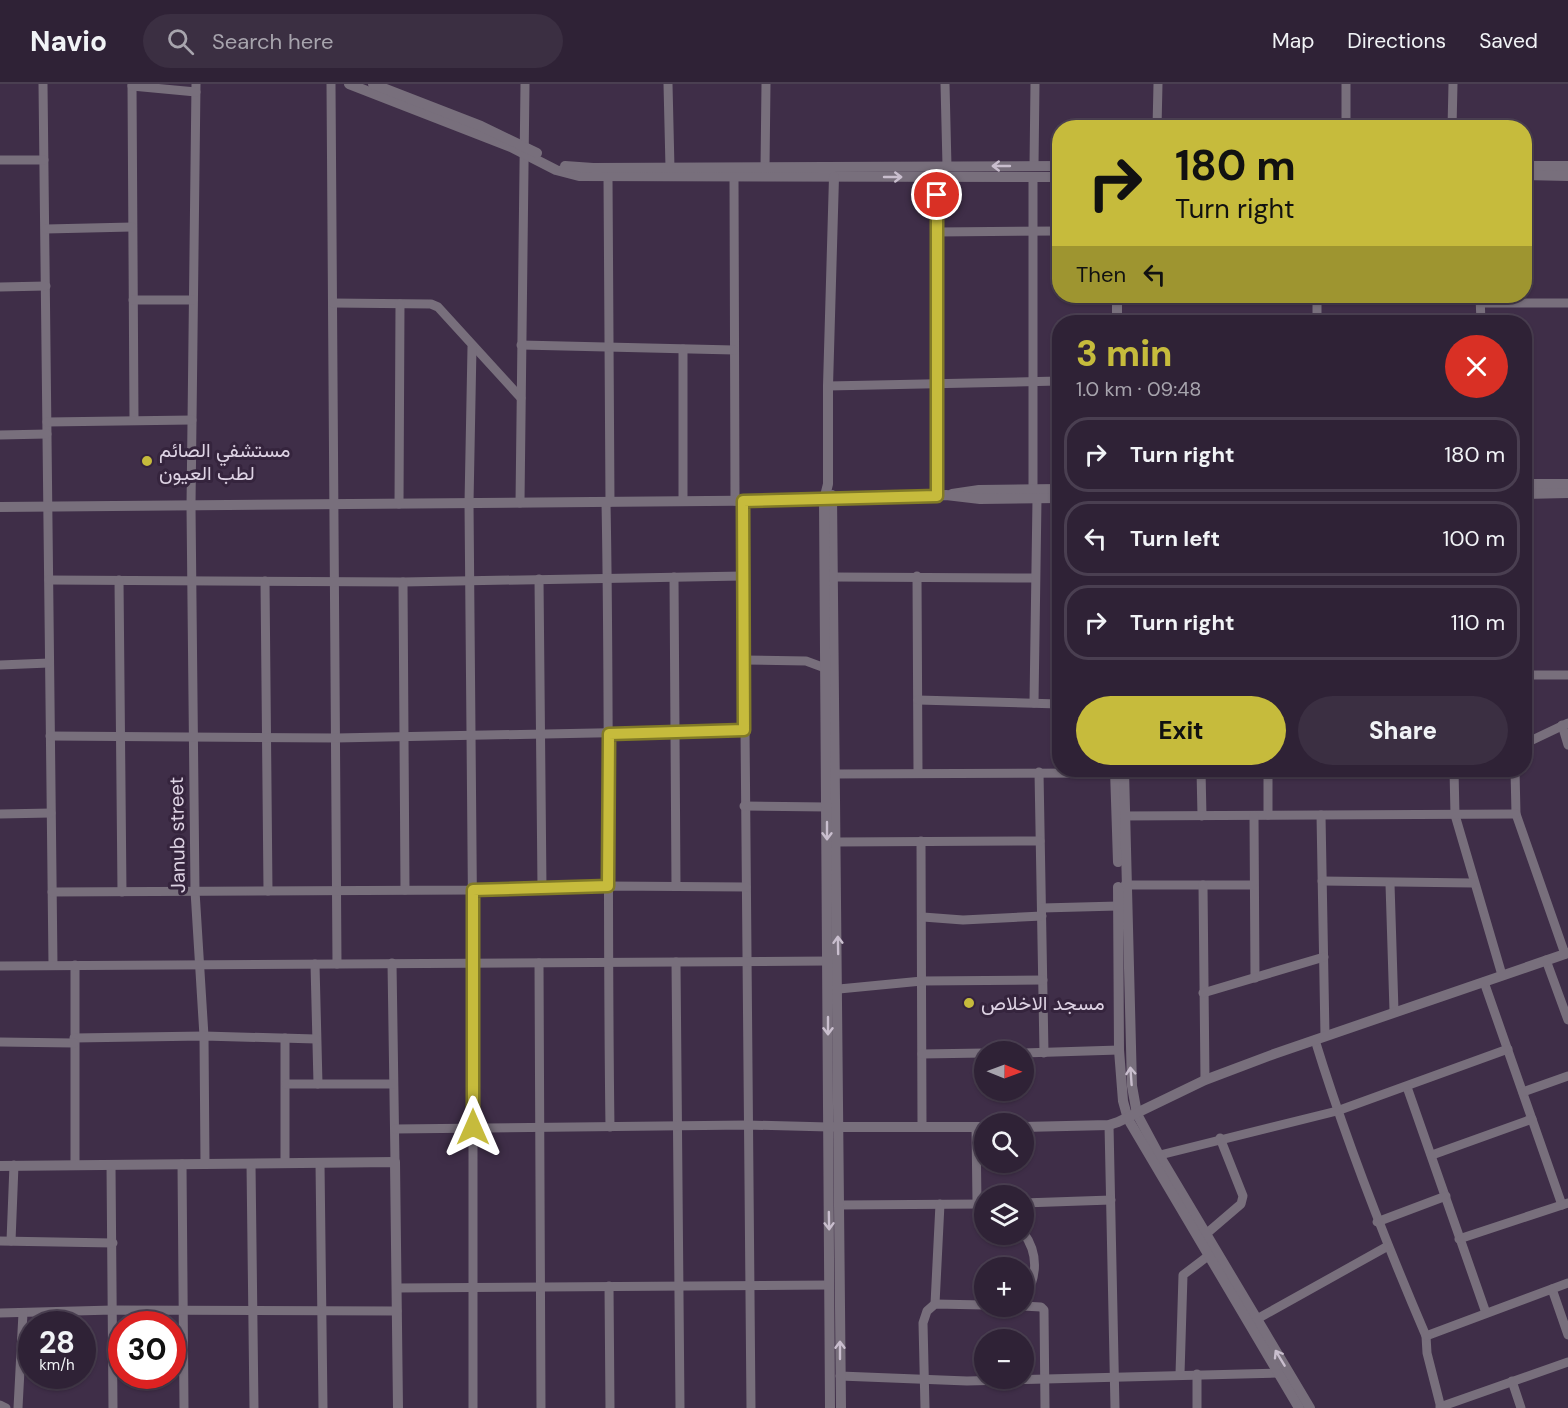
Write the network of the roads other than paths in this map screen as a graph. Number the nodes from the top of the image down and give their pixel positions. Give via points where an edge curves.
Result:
1 (43, 84) edge
2 (331, 84) edge
3 (349, 84) edge
4 (373, 84) edge
5 (525, 84) edge
6 (669, 84) edge
7 (766, 84) edge
8 (945, 84) edge
9 (1035, 84) edge
10 (1158, 84) edge
11 (1346, 84) edge
12 (1453, 84) edge
13 (132, 85) edge
14 (196, 88) edge
15 (1157, 120) edge
16 (1346, 120) edge
17 (1452, 120) edge
18 (523, 149) junction
19 (0, 160) edge
20 (44, 160) junction
21 (947, 166) junction
22 (1532, 166) edge
23 (1568, 166) edge
24 (670, 168) junction
25 (765, 168) junction
26 (1052, 168) edge
27 (1034, 172) junction
28 (1532, 175) edge
29 (1052, 176) edge
30 (1568, 176) edge
31 (608, 177) junction
32 (734, 177) junction
33 (834, 177) junction
34 (938, 177) junction
35 (132, 227) junction
36 (46, 229) junction
37 (1033, 231) junction
38 (1052, 231) edge
39 (937, 232) junction
40 (46, 286) junction
41 (0, 287) edge
42 (133, 300) junction
43 (193, 300) junction
44 (1532, 301) edge
45 (333, 303) junction
46 (1568, 303) edge
47 (400, 304) junction
48 (521, 345) junction
49 (472, 347) junction
50 (609, 347) junction
51 (683, 349) junction
52 (734, 350) junction
53 (1052, 381) edge
54 (1033, 382) junction
55 (937, 385) junction
56 (828, 386) junction
57 (521, 398) junction
58 (134, 420) junction
59 (192, 420) junction
60 (47, 422) junction
61 (47, 434) junction
62 (0, 435) edge
63 (1532, 484) edge
64 (1568, 484) edge
65 (1052, 490) edge
66 (1568, 493) edge
67 (1035, 494) junction
68 (1532, 494) edge
69 (941, 496) junction
70 (1052, 497) edge
71 (829, 500) junction
72 (683, 501) junction
73 (739, 501) junction
74 (608, 502) junction
75 (469, 503) junction
76 (520, 503) junction
77 (334, 504) junction
78 (399, 504) junction
79 (191, 506) junction
80 (0, 507) edge
81 (48, 507) junction
82 (743, 576) junction
83 (917, 576) junction
84 (674, 577) junction
85 (834, 577) junction
86 (608, 578) junction
87 (1035, 578) junction
88 (470, 579) junction
89 (539, 579) junction
90 (49, 580) junction
91 (119, 580) junction
92 (192, 581) junction
93 (264, 581) junction
94 (335, 581) junction
95 (403, 582) junction
96 (830, 593) junction
97 (743, 660) junction
98 (50, 663) junction
99 (0, 665) edge
100 (825, 668) junction
101 (1532, 675) edge
102 (1568, 675) edge
103 (918, 700) junction
104 (1034, 703) junction
105 (1052, 704) edge
106 (1565, 724) edge
107 (744, 730) junction
108 (677, 732) junction
109 (609, 734) junction
110 (471, 735) junction
111 (541, 735) junction
112 (50, 736) junction
113 (121, 736) junction
114 (194, 736) junction
115 (267, 736) junction
116 (404, 737) junction
117 (336, 738) junction
118 (1532, 740) edge
119 (1568, 745) edge
120 (831, 758) junction
121 (918, 772) junction
122 (1039, 772) junction
123 (1052, 772) edge
124 (836, 774) junction
125 (1118, 777) edge
126 (1201, 777) edge
127 (1268, 777) edge
128 (1454, 777) edge
129 (1515, 777) edge
130 (744, 806) junction
131 (827, 807) junction
132 (51, 813) junction
133 (0, 814) edge
134 (1455, 814) junction
135 (1516, 814) junction
136 (1268, 815) junction
137 (1321, 815) junction
138 (1120, 816) junction
139 (1202, 816) junction
140 (1254, 816) junction
141 (921, 841) junction
142 (1040, 841) junction
143 (837, 842) junction
144 (1322, 881) junction
145 (1473, 883) junction
146 (1390, 884) junction
147 (1125, 885) junction
148 (1203, 885) junction
149 (1252, 885) junction
150 (608, 886) junction
151 (676, 886) junction
152 (746, 887) junction
153 (542, 888) junction
154 (337, 890) junction
155 (405, 890) junction
156 (473, 890) junction
157 (195, 891) junction
158 (268, 891) junction
159 (52, 892) junction
160 (122, 892) junction
161 (1118, 906) junction
162 (1042, 912) junction
163 (923, 917) junction
164 (1566, 953) edge
165 (1324, 957) junction
166 (1546, 960) junction
167 (828, 961) junction
168 (607, 962) junction
169 (676, 962) junction
170 (746, 962) junction
171 (392, 963) junction
172 (473, 963) junction
173 (539, 963) junction
174 (200, 964) junction
175 (315, 964) junction
176 (337, 964) junction
177 (53, 965) junction
178 (75, 965) junction
179 (0, 966) edge
180 (1502, 975) junction
181 (1255, 978) junction
182 (1043, 980) junction
183 (922, 981) junction
184 (1484, 982) junction
185 (839, 989) junction
186 (1203, 993) junction
187 (1394, 1011) junction
188 (1568, 1020) edge
189 (204, 1036) junction
190 (285, 1038) junction
191 (1320, 1038) junction
192 (316, 1039) junction
193 (74, 1040) junction
194 (0, 1042) edge
195 (1508, 1049) junction
196 (1119, 1050) junction
197 (974, 1053) edge
198 (1034, 1053) edge
199 (1044, 1053) junction
200 (922, 1054) junction
201 (1568, 1077) edge
202 (1205, 1080) junction
203 (286, 1084) junction
204 (318, 1084) junction
205 (393, 1084) junction
206 (1407, 1087) junction
207 (1523, 1092) junction
208 (1337, 1111) junction
209 (1133, 1116) junction
210 (1532, 1119) junction
211 (747, 1125) junction
212 (1109, 1125) junction
213 (678, 1126) junction
214 (473, 1127) junction
215 (540, 1127) junction
216 (610, 1127) junction
217 (834, 1127) junction
218 (922, 1127) junction
219 (974, 1127) edge
220 (1034, 1127) edge
221 (395, 1129) junction
222 (1220, 1138) junction
223 (1432, 1155) junction
224 (1154, 1157) junction
225 (396, 1162) junction
226 (285, 1163) junction
227 (320, 1163) junction
228 (182, 1164) junction
229 (205, 1164) junction
230 (251, 1164) junction
231 (75, 1165) junction
232 (111, 1165) junction
233 (0, 1166) edge
234 (14, 1166) junction
235 (1446, 1197) junction
236 (1111, 1200) junction
237 (1034, 1203) edge
238 (940, 1204) junction
239 (974, 1204) edge
240 (1565, 1204) edge
241 (840, 1205) junction
242 (1377, 1222) junction
243 (1206, 1234) junction
244 (1459, 1239) junction
245 (0, 1241) edge
246 (11, 1241) junction
247 (113, 1243) junction
248 (1388, 1246) junction
249 (1208, 1256) junction
250 (1568, 1283) edge
251 (541, 1285) junction
252 (678, 1285) junction
253 (750, 1285) junction
254 (830, 1285) junction
255 (473, 1286) junction
256 (609, 1286) junction
257 (397, 1288) junction
258 (1552, 1289) junction
259 (935, 1304) junction
260 (974, 1305) edge
261 (1034, 1306) edge
262 (113, 1310) junction
263 (322, 1310) junction
264 (83, 1311) edge
265 (184, 1311) joint
266 (186, 1311) edge
267 (252, 1311) junction
268 (397, 1311) junction
269 (0, 1313) edge
270 (18, 1313) edge
271 (1486, 1313) junction
272 (1257, 1319) junction
273 (1568, 1335) edge
274 (1426, 1336) junction
275 (1568, 1362) edge
276 (1278, 1373) junction
277 (1180, 1374) junction
278 (1197, 1374) junction
279 (840, 1376) junction
280 (1113, 1376) junction
281 (1044, 1378) junction
282 (925, 1379) junction
283 (1512, 1382) junction
284 (19, 1389) edge
285 (184, 1389) edge
286 (0, 1405) edge
287 (6, 1408) edge
288 (18, 1408) edge
289 (113, 1408) edge
290 (184, 1408) edge
291 (254, 1408) edge
292 (323, 1408) edge
293 (398, 1408) edge
294 (473, 1408) edge
295 (541, 1408) edge
296 (610, 1408) edge
297 (680, 1408) edge
298 (752, 1408) edge
299 (830, 1408) edge
300 (841, 1408) edge
301 (925, 1408) edge
302 (1045, 1408) edge
303 (1115, 1408) edge
304 (1197, 1408) edge
305 (1299, 1408) edge
306 (1310, 1408) edge
307 (1440, 1408) edge
308 (1521, 1408) edge

1 - 20 street
2 - 45 street
3 - 18 street
4 - 18 street
5 - 18 street
6 - 24 street
7 - 25 street
8 - 21 street
9 - 27 street
10 - 15 street
11 - 16 street
12 - 17 street
13 - 14 street
13 - 35 street
14 - 43 street, Janub street
18 - 24 street via 569,167
18 - 31 street via 566,173
18 - 48 street
19 - 20 street
20 - 36 street
21 - 25 street
27 -> 21 street
22 - 23 street
24 - 25 street
26 - 27 street
27 - 29 street
27 - 34 street
27 - 37 street
28 - 30 street
31 - 32 street
31 - 50 street
32 - 33 street
32 - 52 street
33 -> 34 street
33 - 56 street
34 - 39 street
35 - 36 street
35 - 42 street
36 - 40 street
37 - 38 street
37 - 39 street
37 - 54 street
39 - 55 street
40 - 41 street
40 - 60 street
42 - 43 street
42 - 58 street
43 - 59 street, Janub street
44 - 46 street
45 - 47 street
45 - 77 street
47 - 49 street via 438,307
47 - 78 street
48 - 50 street
48 - 57 street
49 - 57 street
49 - 75 street
50 - 51 street
50 - 74 street
51 - 52 street
51 - 72 street
52 - 73 street
53 - 54 street
54 - 55 street
54 - 67 street
55 - 56 street
55 - 69 street
56 - 71 street
57 - 76 street
58 - 59 street
58 - 60 street
59 - 79 street, Janub street
60 - 61 street
61 - 62 street
61 - 81 street
63 - 64 street
65 - 67 street
66 - 68 street
67 - 69 street via 965,491
67 - 70 street
67 - 87 street
69 - 71 street
71 - 73 street
71 - 85 street
71 - 96 street
72 - 73 street
72 - 74 street
73 - 82 street
74 - 76 street
74 - 86 street
75 - 76 street
75 - 78 street
75 - 88 street
77 - 78 street
77 - 79 street
77 - 94 street
79 - 81 street
79 - 92 street, Janub street
80 - 81 street
81 - 90 street
82 - 84 street
82 - 97 street
83 - 85 street
83 - 87 street
83 - 103 street
84 - 86 street
84 - 108 street
85 - 96 street
86 - 89 street
86 - 109 street
87 - 104 street
88 - 89 street
88 - 95 street
88 - 110 street
89 - 111 street
90 - 91 street
90 - 98 street
91 - 92 street
91 - 113 street
92 - 93 street
92 - 114 street, Janub street
93 - 94 street
93 - 115 street
94 - 95 street
94 - 117 street
95 - 116 street
96 - 100 street
96 - 120 street
97 - 100 street via 807,661
97 - 107 street
98 - 99 street
98 - 112 street
100 - 120 street
101 - 102 street
103 - 104 street
103 - 121 street
104 - 105 street
106 - 118 street
106 - 119 street
107 - 108 street
107 - 130 street
108 - 109 street
108 - 151 street
109 - 111 street
109 - 150 street
110 - 111 street
110 - 116 street
110 - 156 street
111 - 153 street
112 - 113 street
112 - 132 street
113 - 114 street
113 - 160 street
114 - 115 street
114 - 157 street, Janub street
115 - 117 street
115 - 158 street
116 - 117 street
116 - 155 street
117 - 154 street
120 - 124 street
120 - 131 street
121 - 122 street
121 - 124 street
122 - 123 street
122 - 142 street
124 - 143 street
125 - 138 street
126 - 139 street
127 - 136 street
128 - 134 street
129 - 135 street
130 - 131 street
130 - 152 street
131 -> 167 street
132 - 133 street
132 - 159 street
134 - 135 street
134 - 137 street
134 - 145 street
135 - 164 street
136 - 137 street
136 - 140 street
137 - 144 street
138 - 139 street
138 - 147 street
138 - 161 street
139 - 140 street
140 - 149 street
141 - 142 street
141 - 143 street
141 - 163 street
142 - 162 street
185 -> 143 street
144 - 146 street
144 - 165 street
145 - 146 street
145 - 180 street
146 - 187 street
147 - 148 street
209 -> 147 street
148 - 149 street
148 - 186 street
149 - 181 street
150 - 151 street
150 - 153 street
150 - 168 street
151 - 152 street
152 - 170 street
153 - 156 street
154 - 155 street
154 - 158 street
154 - 176 street
155 - 156 street
156 - 172 street
157 - 158 street
157 - 160 street
157 - 174 street, Janub street
159 - 160 street
159 - 177 street
161 - 162 street
161 - 196 street
162 - 163 street via 963,920
162 - 182 street
163 - 183 street
164 - 166 street
165 - 181 street
165 - 191 street
166 - 180 street
166 - 188 street
167 - 170 street
167 -> 217 street
168 - 169 street
168 - 173 street
168 - 216 street
169 - 170 street
169 - 213 street
170 - 211 street
171 - 172 street
171 - 176 street
171 - 205 street
172 - 173 street
172 - 214 street
173 - 215 street
174 - 175 street
174 - 178 street
174 - 189 street, Janub street
175 - 176 street
175 - 192 street
177 - 178 street
177 - 179 street
178 - 193 street
180 - 184 street
181 - 186 street
182 - 183 street
182 - 199 street
183 - 185 street
183 - 200 street
184 - 187 street
184 - 195 street
185 - 217 street
186 - 202 street
187 - 191 street
189 - 190 street
189 - 193 street
189 - 229 street, Janub street
190 - 192 street
190 - 203 street
191 - 202 street
191 - 208 street
192 - 204 street
193 - 194 street
193 - 231 street
195 - 206 street
195 - 207 street
196 - 199 street
196 - 209 street via 1123,1101
197 - 200 street
198 - 199 street
200 - 218 street
201 - 207 street
202 - 209 street
203 - 204 street
203 - 226 street
204 - 205 street
205 - 221 street
206 - 208 street
206 - 223 street
207 - 210 street
208 - 222 street
208 - 242 street
209 - 212 street
209 - 224 street
210 - 223 street
210 - 240 street
211 - 213 street
211 - 217 street
211 - 253 street
212 - 220 street
212 - 236 street
213 - 216 street
213 - 252 street
214 - 215 street
214 - 221 street
214 - 255 street
215 - 216 street
215 - 251 street
217 - 218 street
217 - 241 street
217 -> 254 street
218 - 219 street
221 - 225 street
222 - 224 street
222 - 243 street via 1243,1196 1241,1204
223 - 235 street
224 - 243 street
224 - 249 street
225 - 227 street
225 - 257 street
226 - 227 street
226 - 230 street
227 - 263 street
228 - 229 street
228 - 232 street
228 - 265 street
229 - 230 street
230 - 267 street
231 - 232 street
231 - 234 street
232 - 247 street
233 - 234 street
234 - 246 street
235 - 242 street
235 - 244 street
236 - 237 street
236 - 280 street
238 - 239 street
238 - 241 street
238 - 259 street
240 - 244 street
279 -> 241 street
242 - 248 street
243 - 272 street
244 - 271 street
245 - 246 street
246 - 247 street
247 - 262 street
248 - 272 street
248 - 274 street
249 - 276 street
249 - 277 street via 1183,1275
250 - 258 street
251 - 255 street
251 - 256 street
251 - 295 street
252 - 253 street
252 - 256 street
252 - 297 street
253 - 254 street
253 - 298 street
254 - 299 street
255 - 257 street
255 - 294 street
256 - 296 street
257 - 268 street
258 - 271 street
258 - 273 street
259 - 260 street
259 - 282 street via 927,1311 923,1323
261 - 281 street via 1044,1310
262 - 264 street
262 - 265 street
262 - 289 street
263 - 267 street
263 - 268 street
263 - 292 street
266 - 267 street
267 - 291 street
268 - 293 street
269 - 270 street
271 - 274 street
306 -> 272 street
274 - 307 street
275 - 283 street
276 - 278 street
276 - 305 street
277 - 278 street
277 - 280 street
278 - 304 street
279 - 282 street
279 - 300 street
280 - 281 street
280 - 303 street
281 - 282 street
281 - 302 street
282 - 301 street
283 - 307 street
283 - 308 street
284 - 288 street
285 - 290 street
286 - 287 street

